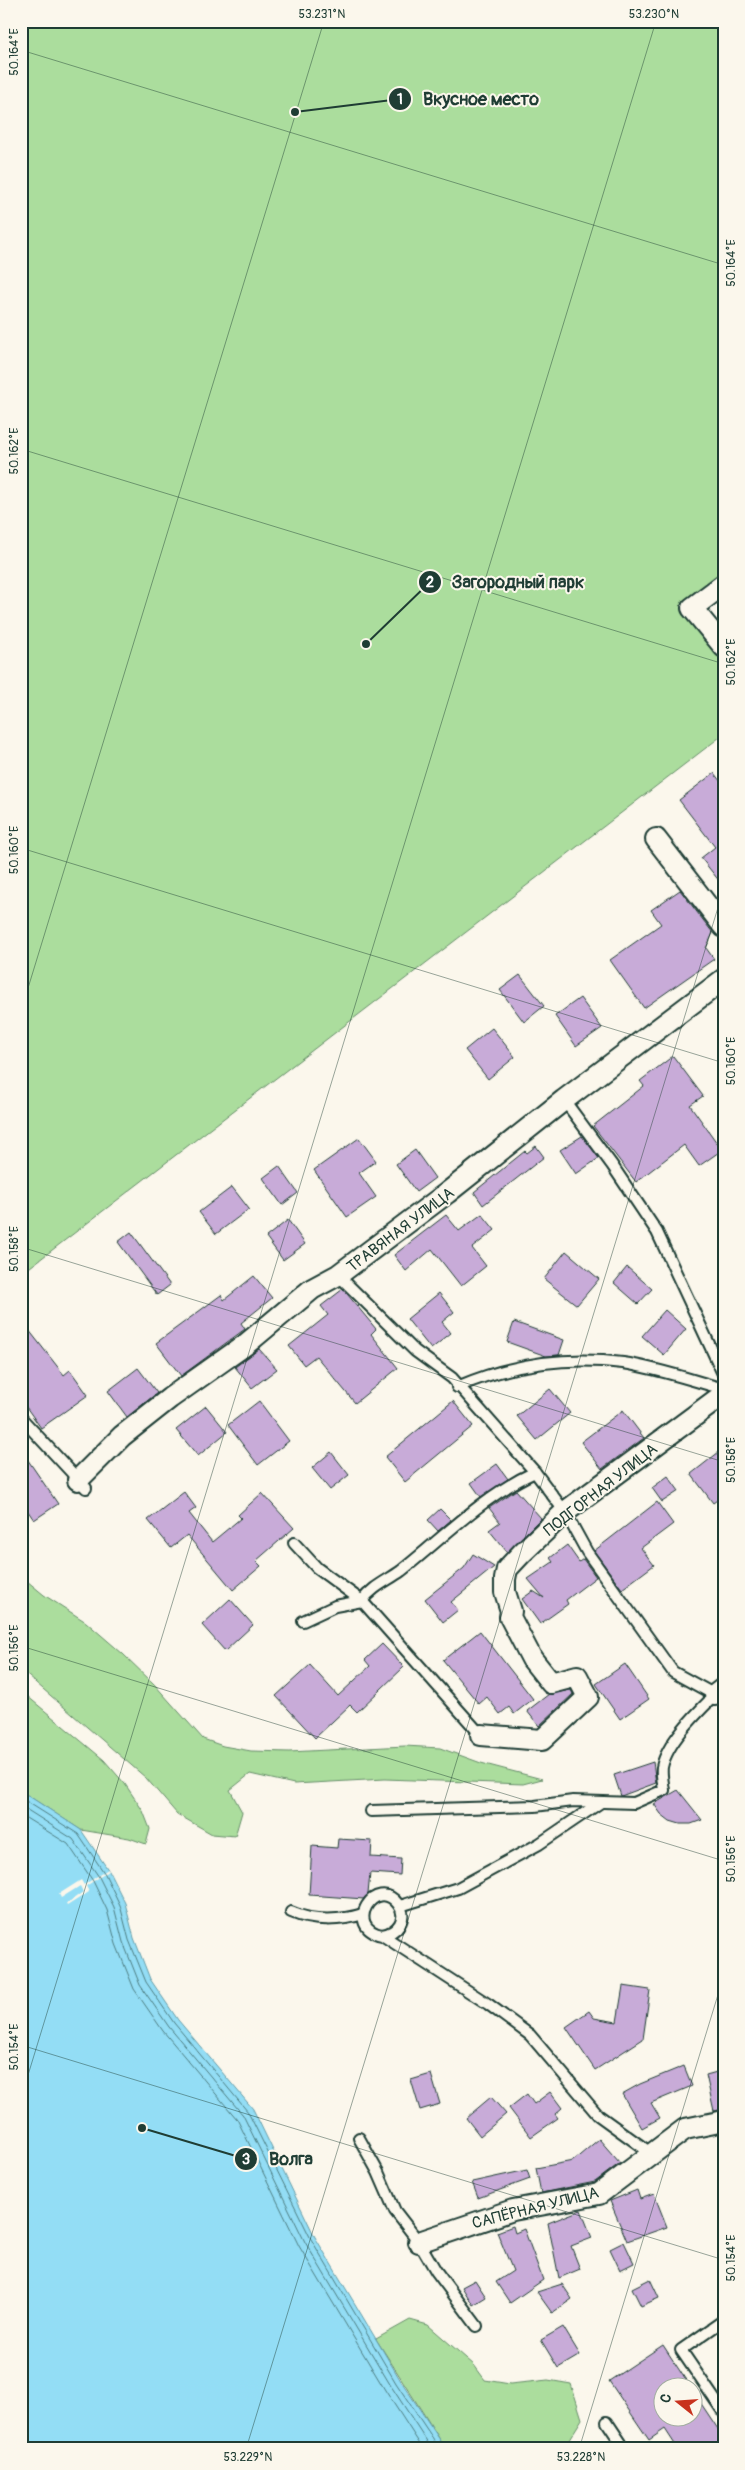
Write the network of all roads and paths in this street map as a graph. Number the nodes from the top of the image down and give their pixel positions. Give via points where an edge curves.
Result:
1 (724, 584) edge
2 (724, 647) edge
3 (656, 839) dead end
4 (724, 927) edge
5 (724, 979) edge
6 (564, 1100) junction
7 (338, 1275) junction
8 (724, 1376) edge
9 (458, 1386) junction
10 (724, 1388) edge
11 (724, 1394) edge
12 (23, 1420) dead end
13 (535, 1472) junction
14 (82, 1484) joint
15 (565, 1512) junction
16 (294, 1543) dead end
17 (362, 1602) junction
18 (303, 1621) dead end
19 (719, 1692) edge
20 (481, 1735) joint
21 (601, 1802) junction
22 (371, 1811) dead end
23 (400, 1906) junction
24 (292, 1912) dead end
25 (363, 1914) junction
26 (382, 1935) junction
27 (724, 2121) edge
28 (359, 2138) dead end
29 (652, 2154) junction
30 (419, 2242) junction
31 (724, 2320) edge
32 (477, 2326) dead end
33 (724, 2413) edge
34 (607, 2422) dead end
35 (625, 2449) edge

1 - 2 street via 692,608
3 - 4 street
5 - 6 street, ТРАВЯНАЯ УЛИЦА
6 - 7 street, ТРАВЯНАЯ УЛИЦА via 448,1193
6 - 8 lane via 657,1232
7 - 9 lane via 415,1352 452,1378
7 - 14 street, ТРАВЯНАЯ УЛИЦА via 312,1289 245,1345 122,1436
9 - 10 lane via 488,1373 528,1364 593,1361 624,1363
9 - 13 lane
11 - 15 street, ПОДГОРНАЯ УЛИЦА
12 - 14 lane
13 - 15 lane
13 - 17 lane via 503,1488 399,1572 370,1590
15 - 19 lane via 587,1552 673,1672
15 - 20 street, ПОДГОРНАЯ УЛИЦА via 507,1569 505,1592 510,1618 532,1659 551,1683 577,1676 588,1697 542,1740
16 - 17 lane via 318,1568
17 - 18 lane via 335,1606
17 - 20 lane
19 - 21 lane via 695,1715 670,1749 662,1768 664,1790 634,1803
21 - 22 lane
21 - 23 lane via 539,1844 458,1888
23 - 25 lane via 390,1897 378,1896 368,1903
23 - 26 lane via 402,1920 399,1926 395,1931
24 - 25 lane via 305,1918 350,1918
25 - 26 lane via 370,1930
26 - 29 lane via 530,2035 598,2115
27 - 29 street, САПЁРНАЯ УЛИЦА via 685,2128
28 - 30 lane via 395,2211
29 - 30 street, САПЁРНАЯ УЛИЦА via 599,2194 513,2210
30 - 32 lane
31 - 33 lane via 681,2350
34 - 35 lane

